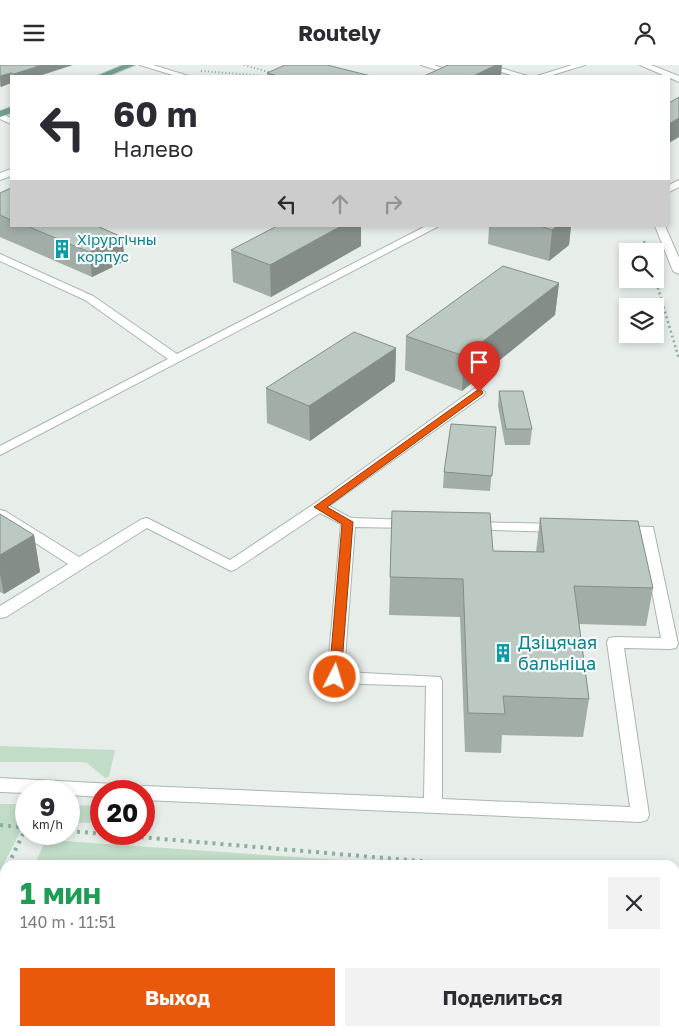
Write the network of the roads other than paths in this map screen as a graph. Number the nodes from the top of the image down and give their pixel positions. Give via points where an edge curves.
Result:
1 (131, 65) edge
2 (144, 65) edge
3 (425, 65) edge
4 (480, 65) edge
5 (581, 65) edge
6 (644, 65) edge
7 (104, 75) edge
8 (181, 75) edge
9 (437, 75) edge
10 (520, 75) edge
11 (545, 75) edge
12 (669, 75) edge
13 (432, 227) edge
14 (660, 227) edge
15 (0, 257) edge
16 (679, 271) edge
17 (176, 359) junction
18 (479, 392) dead end
19 (0, 451) edge
20 (319, 507) junction
21 (0, 514) edge
22 (348, 522) junction
23 (425, 524) edge
24 (454, 525) edge
25 (571, 528) edge
26 (600, 529) edge
27 (79, 564) junction
28 (0, 613) edge
29 (0, 785) edge
30 (90, 790) edge
31 (155, 793) edge
32 (433, 806) junction

1 - 7 main road
2 - 8 street
3 - 9 street via 450,69
4 - 10 street
5 - 11 street
6 - 12 street
13 - 17 street
14 - 16 street
15 - 17 street via 89,298
17 - 19 street
18 - 20 street
20 - 22 street
20 - 27 street via 231,567 146,522
21 - 27 street
22 - 23 street
22 - 32 street via 335,677 434,681
24 - 25 street
26 - 32 street via 648,530 670,644 615,641 640,815
27 - 28 street
29 - 30 street
31 - 32 street

